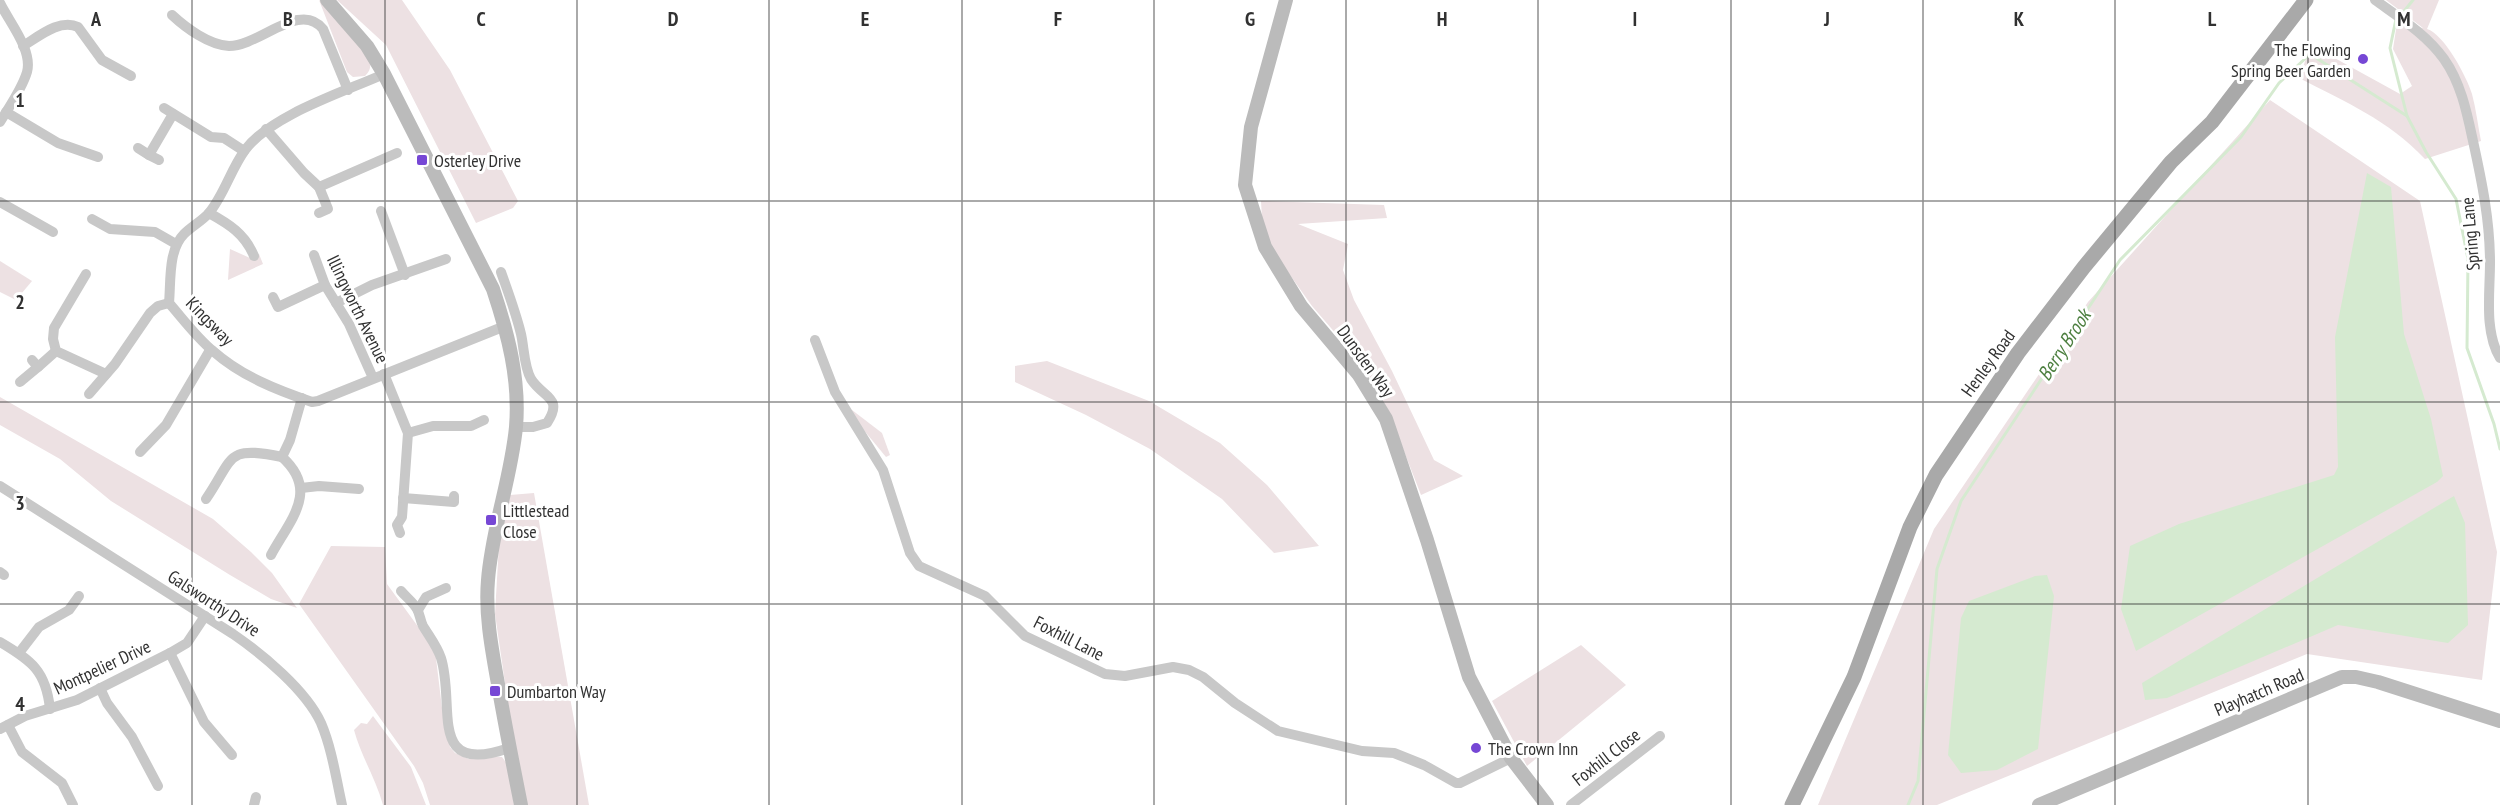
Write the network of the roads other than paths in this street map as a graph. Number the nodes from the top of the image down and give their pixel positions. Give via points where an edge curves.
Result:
1 (327, 0) edge
2 (1286, 0) edge
3 (2306, 0) edge
4 (2375, 0) edge
5 (0, 3) edge
6 (175, 22) dead end
7 (23, 46) junction
8 (384, 74) junction
9 (123, 76) dead end
10 (348, 90) junction
11 (3, 117) edge
12 (266, 129) junction
13 (138, 148) dead end
14 (244, 151) junction
15 (397, 153) dead end
16 (91, 157) dead end
17 (319, 187) junction
18 (0, 202) edge
19 (326, 212) dead end
20 (209, 213) junction
21 (386, 214) dead end
22 (92, 219) dead end
23 (49, 234) dead end
24 (176, 244) junction
25 (249, 251) dead end
26 (314, 255) dead end
27 (446, 259) dead end
28 (86, 274) dead end
29 (405, 275) junction
30 (504, 276) dead end
31 (325, 285) junction
32 (169, 303) junction
33 (336, 303) junction
34 (275, 304) dead end
35 (505, 326) junction
36 (815, 340) dead end
37 (210, 350) junction
38 (56, 351) junction
39 (2500, 358) edge
40 (106, 374) junction
41 (384, 374) junction
42 (373, 378) junction
43 (20, 382) dead end
44 (89, 394) dead end
45 (302, 398) junction
46 (484, 420) dead end
47 (516, 427) junction
48 (408, 433) junction
49 (140, 452) dead end
50 (282, 457) junction
51 (0, 486) edge
52 (301, 488) junction
53 (352, 492) dead end
54 (403, 498) junction
55 (206, 499) dead end
56 (454, 501) dead end
57 (399, 533) dead end
58 (276, 552) dead end
59 (446, 588) dead end
60 (401, 591) dead end
61 (79, 596) dead end
62 (418, 610) junction
63 (205, 616) junction
64 (0, 642) edge
65 (19, 653) junction
66 (170, 653) junction
67 (100, 688) junction
68 (51, 710) junction
69 (2499, 720) edge
70 (4, 727) edge
71 (1660, 736) dead end
72 (509, 748) junction
73 (232, 755) dead end
74 (1511, 758) junction
75 (158, 786) dead end
76 (73, 805) edge
77 (342, 805) edge
78 (521, 805) edge
79 (1546, 805) edge
80 (1571, 805) edge
81 (1792, 805) edge
82 (2039, 805) edge

1 - 8 street via 367,46
2 - 74 street, Dunsden Way via 1251,127 1245,185 1265,248 1301,306 1359,375 1386,419 1469,677
3 - 81 main road, Henley Road via 2212,122 2171,162 2084,267 2018,353 1936,474 1910,526 1854,677
4 - 39 street, Spring Lane via 2428,41 2451,71 2464,104 2486,203 2490,326
5 - 7 street
6 - 10 street via 226,46 256,38 296,14 309,16 323,29
7 - 9 street via 53,29 72,24 102,60
7 - 11 street via 28,70
8 - 10 street
8 - 35 street via 493,289
10 - 12 street
11 - 16 street
12 - 14 street
12 - 17 street
13 - 14 street via 154,157 169,111 211,137 224,138
14 - 20 street
15 - 17 street
17 - 19 street
18 - 23 street
20 - 24 street
20 - 25 street via 238,230
21 - 29 street
22 - 24 street via 110,229 155,232
24 - 32 street, Kingsway
26 - 31 street, Illingworth Avenue
27 - 29 street
28 - 38 street via 54,328
29 - 33 street via 372,285
30 - 47 street via 531,378 554,406 548,423
31 - 33 street, Illingworth Avenue
31 - 34 street
32 - 37 street, Kingsway
32 - 40 street via 150,313
33 - 42 street, Illingworth Avenue
35 - 41 street, Kingsway
35 - 47 street via 514,366
36 - 74 street, Foxhill Lane via 835,392 883,470 910,553 919,566 985,596 1025,636 1072,661 1116,676 1173,667 1189,670 1278,731 1362,752 1394,753 1456,783
37 - 45 street, Kingsway via 265,384
37 - 49 street via 166,425
38 - 40 street
38 - 43 street via 35,364
40 - 44 street
41 - 42 street, Kingsway
41 - 48 street
42 - 45 street, Kingsway via 318,402
45 - 50 street
46 - 48 street via 471,426 433,426
47 - 72 street via 488,581 490,633
48 - 54 street
50 - 52 street
50 - 55 street via 240,453 231,458 219,490
51 - 63 street, Galsworthy Drive
52 - 53 street via 319,486
52 - 58 street via 301,503
54 - 56 street
54 - 57 street
59 - 62 street via 426,597
60 - 62 street
61 - 65 street via 69,610 39,627
62 - 72 street via 441,658 454,745 459,752 470,755
63 - 66 street, Montpelier Drive via 187,643
63 - 77 street, Galsworthy Drive via 258,652 312,709 321,723
64 - 65 street
65 - 68 street via 41,673
66 - 67 street, Montpelier Drive
66 - 73 street via 204,722
67 - 68 street, Montpelier Drive
67 - 75 street via 106,703 132,736
68 - 70 street, Montpelier Drive via 25,716
69 - 82 street, Playhatch Road via 2378,682 2342,677
70 - 76 street via 22,752 62,783
71 - 80 street, Foxhill Close
72 - 78 street
74 - 79 street, Dunsden Way

